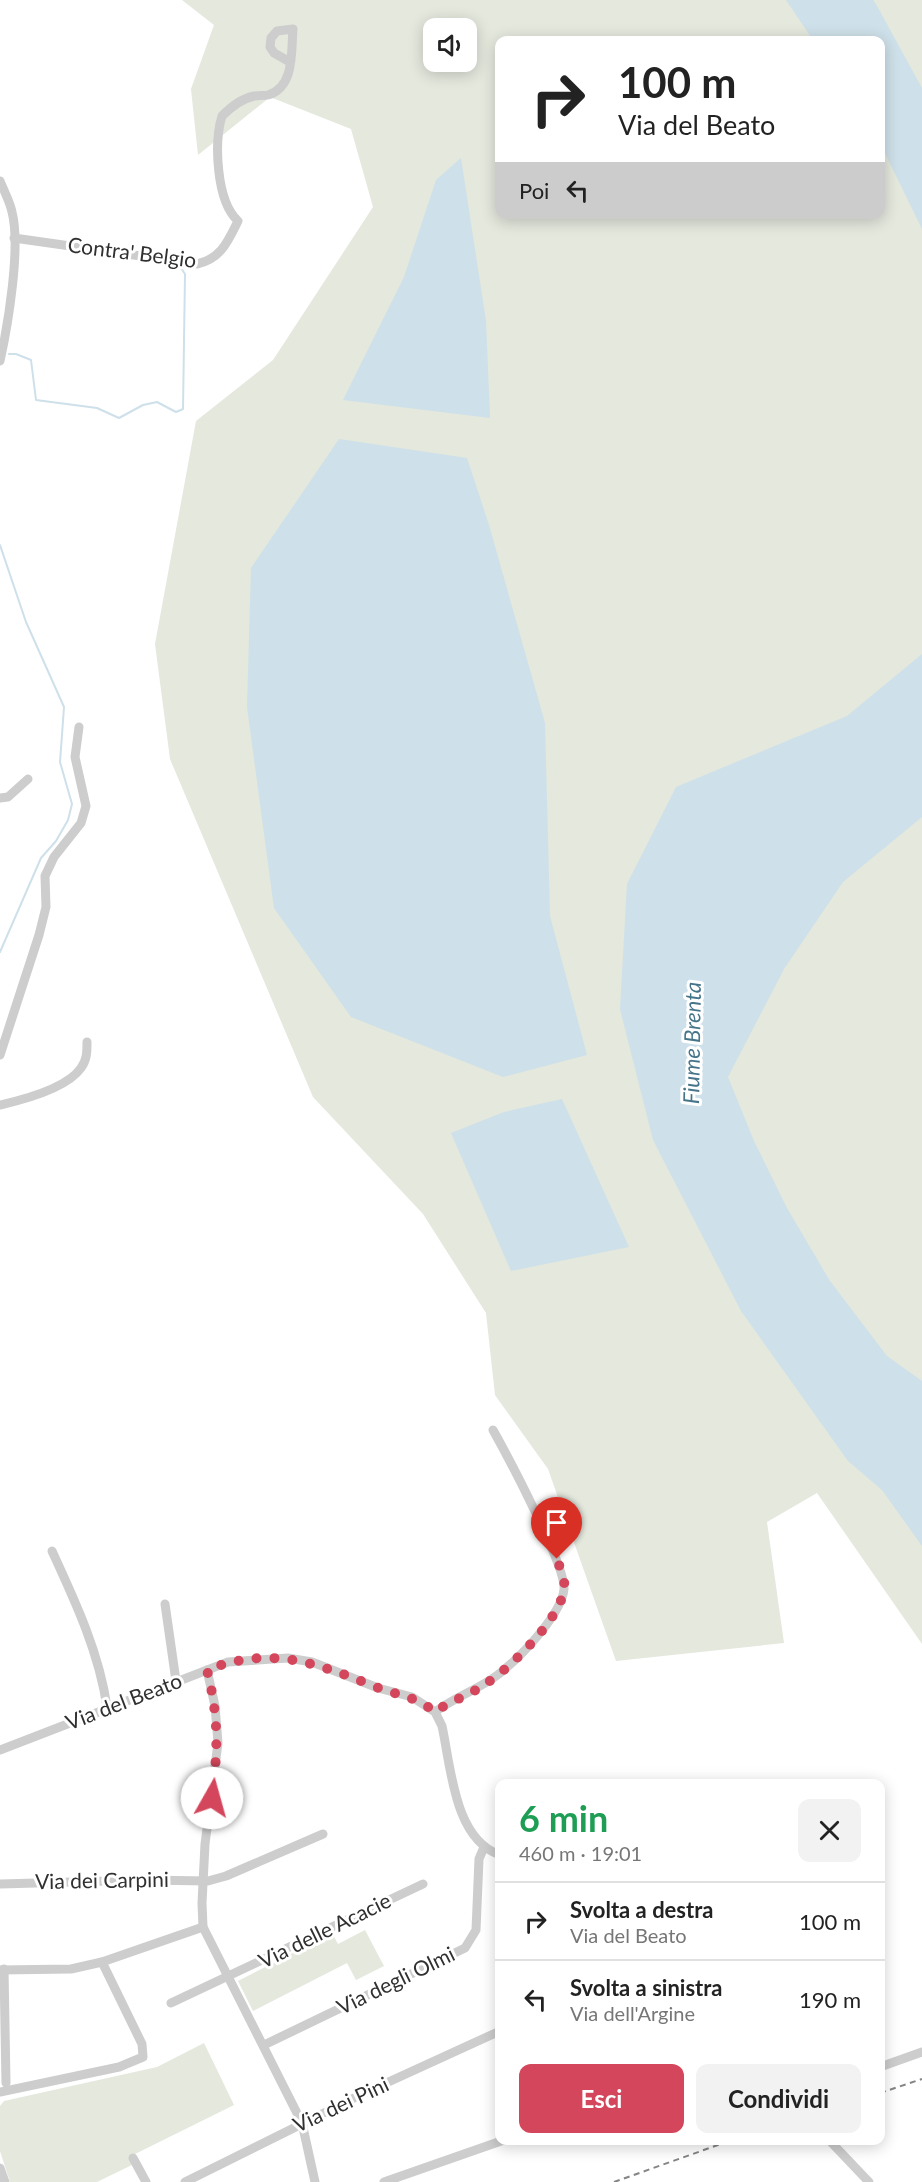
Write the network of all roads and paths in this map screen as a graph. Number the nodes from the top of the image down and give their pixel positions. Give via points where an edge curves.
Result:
1 (290, 62) dead end
2 (0, 181) edge
3 (14, 238) junction
4 (0, 362) edge
5 (79, 728) dead end
6 (28, 779) dead end
7 (0, 798) edge
8 (87, 1042) dead end
9 (0, 1055) edge
10 (0, 1105) edge
11 (494, 1430) dead end
12 (52, 1551) dead end
13 (165, 1604) dead end
14 (207, 1670) junction
15 (176, 1681) junction
16 (107, 1707) junction
17 (435, 1712) junction
18 (0, 1750) edge
19 (323, 1834) dead end
20 (484, 1847) junction
21 (495, 1852) edge
22 (203, 1880) junction
23 (0, 1884) edge
24 (423, 1884) dead end
25 (203, 1927) junction
26 (102, 1962) junction
27 (2, 1969) edge
28 (228, 1979) junction
29 (171, 2003) dead end
30 (495, 2033) edge
31 (264, 2045) junction
32 (922, 2052) edge
33 (885, 2065) edge
34 (6, 2083) dead end
35 (0, 2091) edge
36 (302, 2123) junction
37 (495, 2143) edge
38 (834, 2145) edge
39 (133, 2158) dead end
40 (0, 2168) edge
41 (4, 2182) edge
42 (146, 2182) edge
43 (185, 2182) edge
44 (315, 2182) edge
45 (384, 2182) edge
46 (869, 2182) edge

1 - 3 street, Contra' Belgio via 289,74 277,90 244,99 222,116 218,148 221,185 232,215 238,220 211,261 197,264
2 - 3 street via 12,212
3 - 4 street via 9,323
5 - 9 street via 75,757 86,806 81,823 54,857 45,876 42,926
6 - 7 street via 8,797
8 - 10 street via 87,1057 80,1071 35,1096
11 - 17 street via 557,1559 564,1590 550,1618 506,1669
12 - 16 street via 103,1679
13 - 15 street
14 - 15 street, Via del Beato
14 - 17 street, Via del Beato via 228,1662 288,1658 312,1662 412,1697
14 - 22 street via 218,1743
15 - 16 street, Via del Beato
16 - 18 street, Via del Beato
17 - 20 street via 460,1812 472,1836
19 - 22 street, Via dei Carpini via 226,1876
20 - 21 street
20 - 31 street, Via degli Olmi via 478,1859 476,1930 465,1948
22 - 23 street, Via dei Carpini
22 - 25 street
24 - 28 street, Via delle Acacie
25 - 26 street
25 - 28 street
26 - 27 street via 71,1969
26 - 35 street via 142,2044 142,2057 119,2067
27 - 34 street
28 - 29 street, Via delle Acacie
28 - 31 street
30 - 36 street, Via dei Pini
31 - 36 street
32 - 33 street
36 - 43 street, Via dei Pini
36 - 44 street
37 - 45 street
38 - 46 street
39 - 42 street
40 - 41 street

